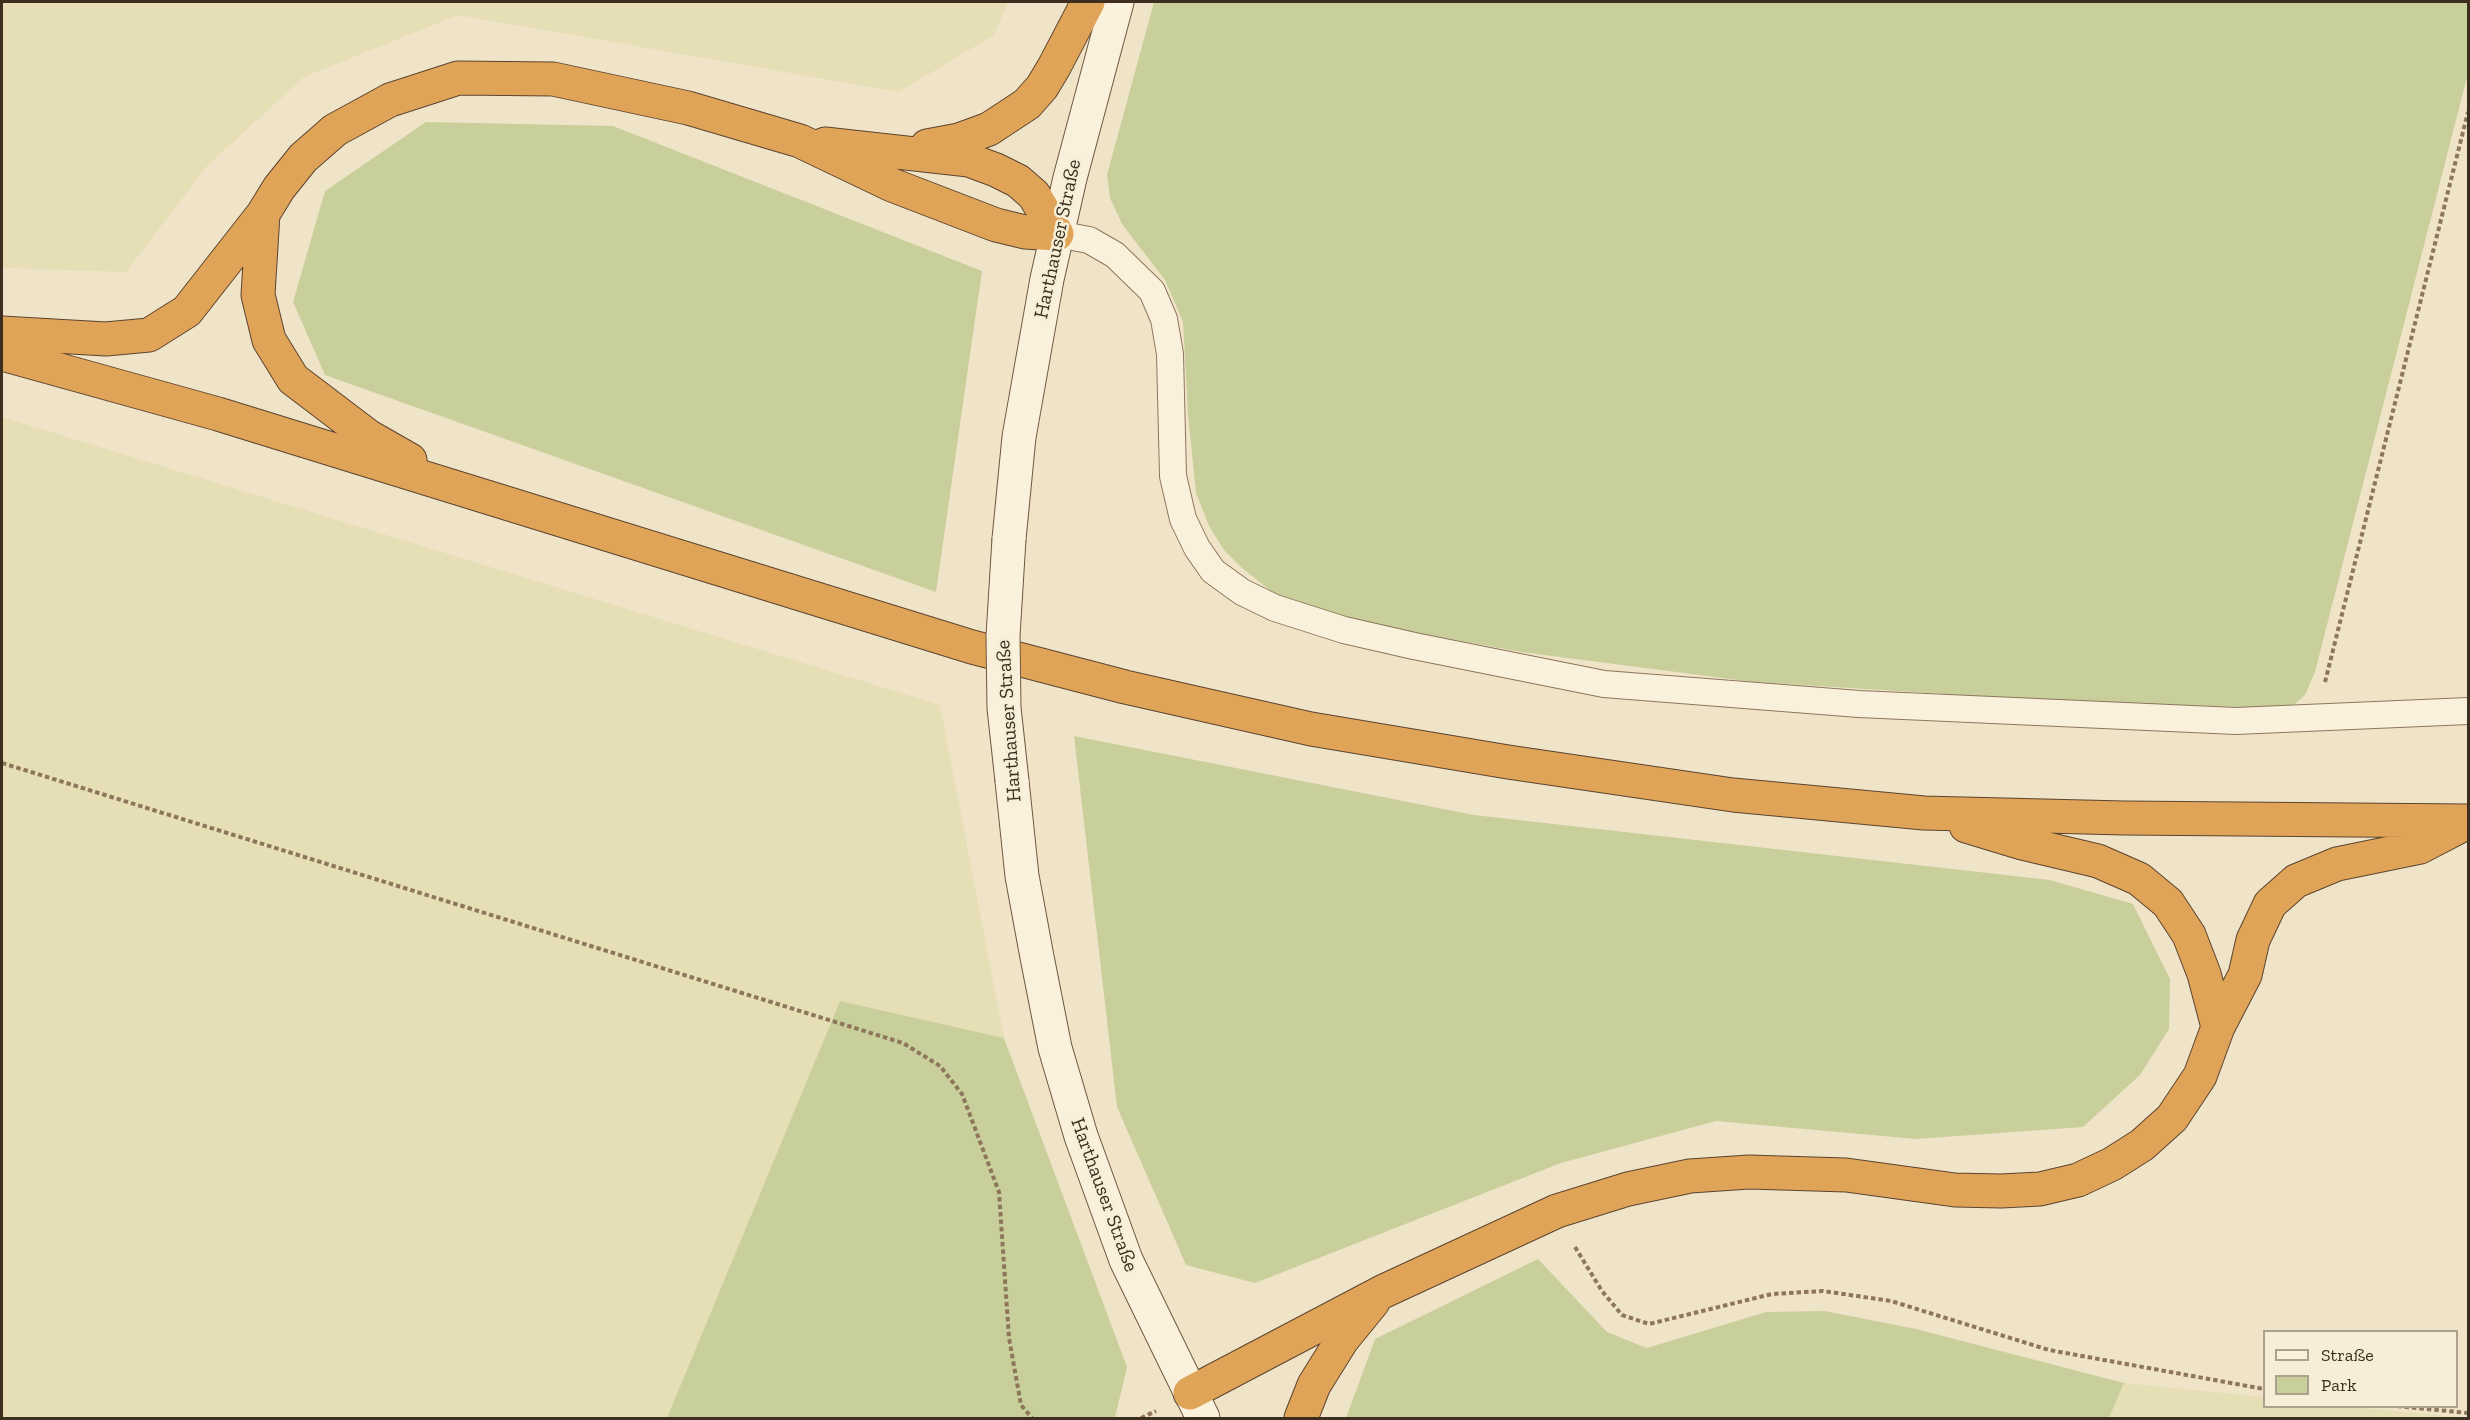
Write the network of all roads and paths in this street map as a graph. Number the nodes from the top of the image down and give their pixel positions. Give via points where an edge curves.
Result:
1 (1088, 2) edge
2 (1118, 2) edge
3 (2469, 112) edge
4 (800, 141) junction
5 (893, 152) junction
6 (263, 214) junction
7 (1057, 234) junction
8 (2, 333) edge
9 (2, 354) edge
10 (464, 491) junction
11 (2469, 711) edge
12 (2317, 717) junction
13 (2, 763) edge
14 (1924, 813) junction
15 (2469, 821) edge
16 (2218, 1027) junction
17 (1557, 1211) junction
18 (1382, 1292) junction
19 (2263, 1389) edge
20 (1197, 1406) edge
21 (2409, 1408) edge
22 (2469, 1413) edge
23 (1032, 1419) edge
24 (1301, 1419) edge

1 - 5 highway via 1042,87 1026,104 989,129 959,141
2 - 7 main road, Harthauser Straße
3 - 12 path
4 - 5 highway
4 - 6 highway via 688,108 554,79 458,78 390,100 335,130 303,158
4 - 7 highway via 892,185 996,225
5 - 7 highway via 969,159 1018,181 1034,195
6 - 8 highway via 186,310 149,335 106,339
6 - 10 highway via 258,295 269,340 293,379 368,436
7 - 12 lane via 1089,240 1115,255 1152,291 1164,319 1170,354 1173,476 1183,519 1213,571 1242,592 1275,608 1344,630 1604,684 1871,704 2236,721
7 - 20 main road, Harthauser Straße, bridge via 1019,437 1003,636 1004,708 1022,876 1058,1059 1081,1136 1126,1260
9 - 10 highway via 218,414
10 - 14 highway via 972,647 1311,729 1733,795
11 - 12 lane
13 - 23 path via 903,1043 940,1066 962,1094 999,1192 1009,1338 1021,1405
14 - 15 highway
14 - 16 highway via 2098,861 2139,879 2168,903 2189,935
15 - 16 highway via 2420,847 2337,864 2296,881 2270,904 2253,940 2245,975
16 - 17 highway via 2200,1076 2172,1118 2142,1145 2078,1180 2040,1189 1955,1190 1846,1175 1749,1172 1690,1176 1628,1189
17 - 18 highway
17 - 19 path via 1602,1291 1622,1315 1649,1324 1772,1294 1823,1291 1891,1301 2049,1350
18 - 20 highway
18 - 24 highway via 1342,1340 1314,1385
21 - 22 path

